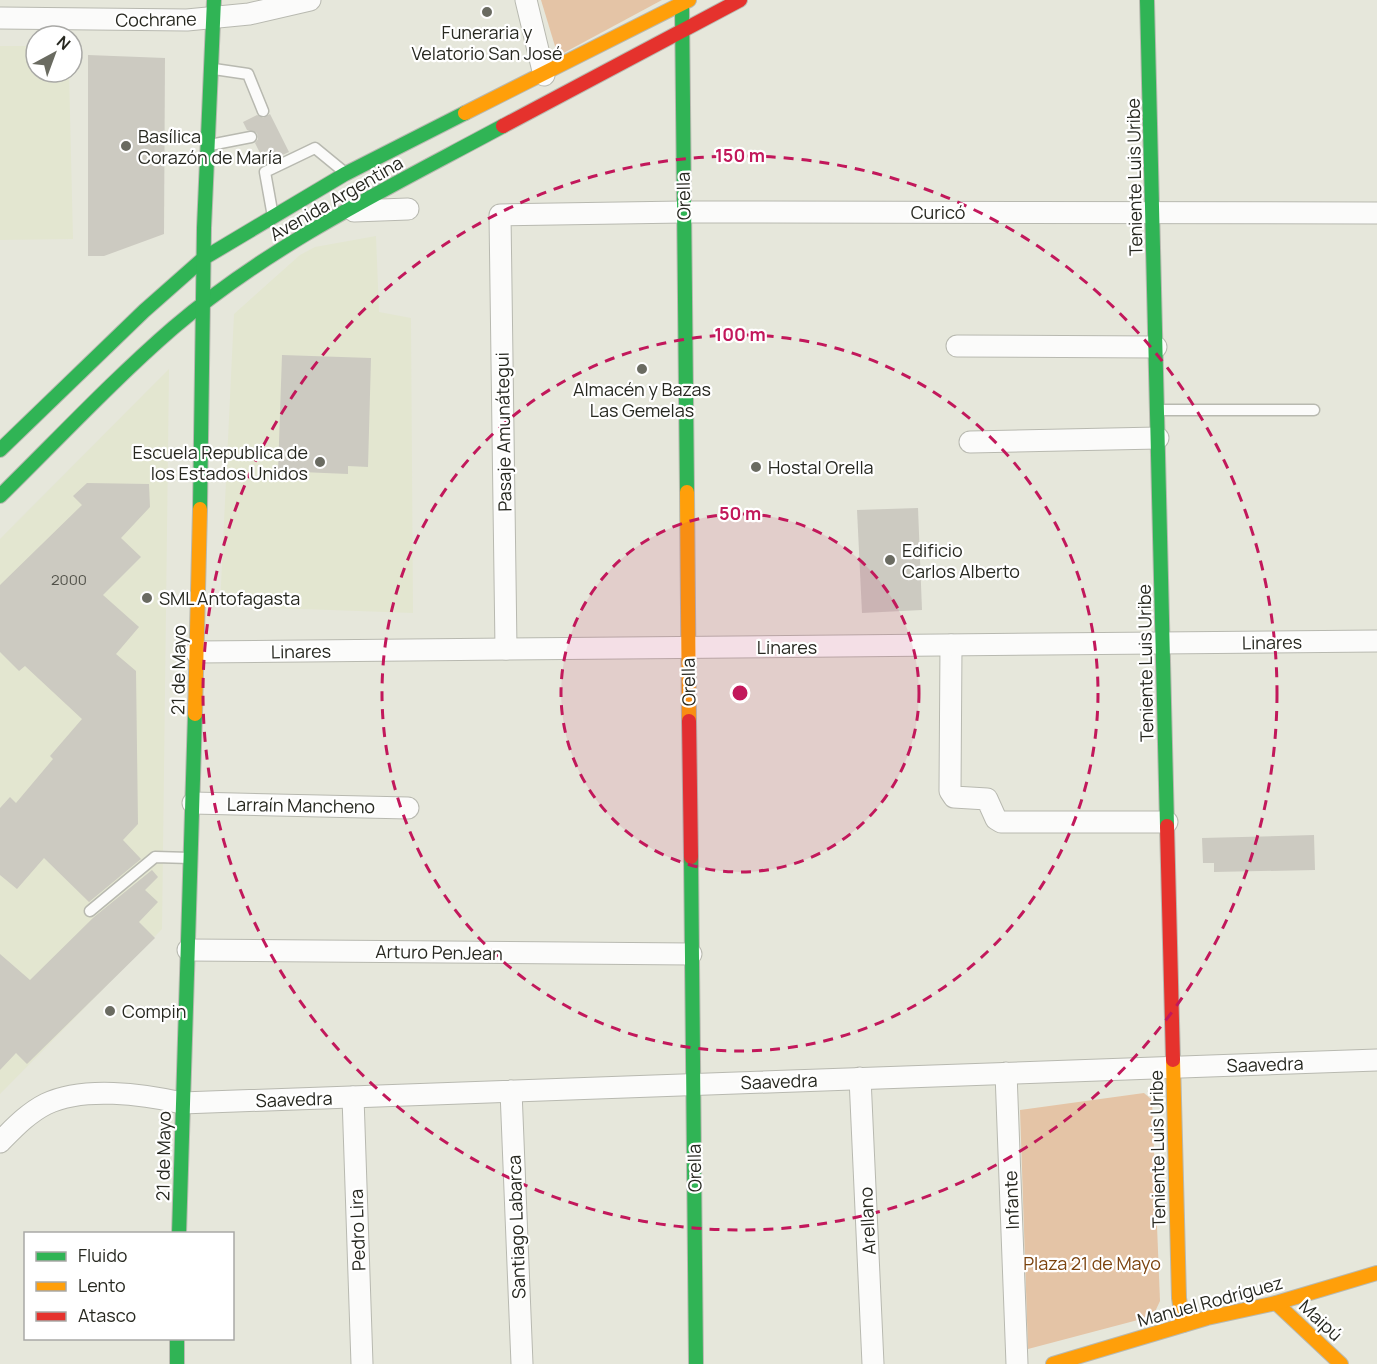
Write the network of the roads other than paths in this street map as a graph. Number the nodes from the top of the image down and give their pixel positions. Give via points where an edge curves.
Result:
1 (310, 0) edge
2 (526, 0) edge
3 (740, 0) edge
4 (1147, 0) edge
5 (684, 1) edge
6 (213, 9) edge
7 (0, 18) edge
8 (681, 30) junction
9 (211, 69) junction
10 (543, 75) junction
11 (263, 111) dead end
12 (251, 136) dead end
13 (207, 145) junction
14 (345, 174) junction
15 (408, 209) dead end
16 (344, 211) junction
17 (683, 212) junction
18 (1152, 213) junction
19 (1377, 213) edge
20 (500, 214) joint
21 (273, 215) junction
22 (204, 258) junction
23 (205, 302) junction
24 (957, 346) dead end
25 (1156, 347) junction
26 (1157, 410) junction
27 (1314, 410) dead end
28 (8, 435) edge
29 (1158, 438) junction
30 (970, 442) dead end
31 (0, 450) edge
32 (0, 496) edge
33 (1377, 641) edge
34 (1163, 643) junction
35 (951, 645) junction
36 (688, 648) junction
37 (506, 649) junction
38 (196, 652) junction
39 (193, 802) junction
40 (408, 808) dead end
41 (1167, 822) junction
42 (190, 858) junction
43 (90, 911) dead end
44 (188, 950) junction
45 (691, 954) junction
46 (1377, 1059) edge
47 (1173, 1067) junction
48 (1006, 1073) junction
49 (860, 1078) junction
50 (693, 1084) junction
51 (511, 1091) junction
52 (353, 1097) junction
53 (182, 1103) junction
54 (0, 1142) edge
55 (179, 1232) edge
56 (1377, 1273) edge
57 (1276, 1303) junction
58 (1183, 1325) junction
59 (177, 1340) edge
60 (177, 1364) edge
61 (362, 1364) edge
62 (522, 1364) edge
63 (696, 1364) edge
64 (873, 1364) edge
65 (1017, 1364) edge
66 (1053, 1364) edge
67 (1341, 1364) edge

1 - 6 street, Cochrane via 249,14
2 - 10 street
3 - 8 street, Avenida Argentina
4 - 18 street, Teniente Luis Uribe
5 - 8 street, Orella
5 - 10 street, Avenida Argentina
6 - 7 street, Cochrane via 187,20
6 - 9 street, 21 de Mayo
8 - 16 street, Avenida Argentina
8 - 17 street, Orella
9 - 11 lane via 248,74
9 - 13 street, 21 de Mayo
10 - 14 street, Avenida Argentina
12 - 13 lane
13 - 22 street, 21 de Mayo
14 - 21 street, Avenida Argentina
14 - 21 lane via 315,148 284,160 265,172
15 - 16 street
16 - 23 street, Avenida Argentina
17 - 18 street, Curicó
17 - 20 street, Curicó
17 - 36 street, Orella
18 - 19 street, Curicó
18 - 25 street, Teniente Luis Uribe
20 - 37 street, Pasaje Amunátegui
21 - 22 street, Avenida Argentina
22 - 23 street, 21 de Mayo
22 - 28 street, Avenida Argentina
23 - 32 street, Avenida Argentina via 149,350
23 - 38 street, 21 de Mayo
24 - 25 street
25 - 26 street, Teniente Luis Uribe
26 - 27 lane
26 - 29 street, Teniente Luis Uribe
28 - 31 street, Avenida Argentina
29 - 30 street
29 - 34 street, Teniente Luis Uribe
33 - 34 street, Linares
34 - 35 street, Linares
34 - 41 street, Teniente Luis Uribe
35 - 36 street, Linares
35 - 41 street via 950,791 954,797 987,799 1001,822
36 - 37 street, Linares
36 - 45 street, Orella
37 - 38 street, Linares
38 - 39 street, 21 de Mayo
39 - 40 street, Larraín Mancheno
39 - 42 street, 21 de Mayo
41 - 47 street, Teniente Luis Uribe
42 - 43 lane via 155,857
42 - 44 street, 21 de Mayo
44 - 45 street, Arturo PenJean
44 - 53 street, 21 de Mayo
45 - 50 street, Orella
46 - 47 street, Saavedra
47 - 48 street, Saavedra
47 - 58 street, Teniente Luis Uribe
48 - 49 street, Saavedra
48 - 65 street, Infante
49 - 50 street, Saavedra
49 - 64 street, Arellano
50 - 51 street, Saavedra
50 - 63 street, Orella
51 - 52 street, Saavedra
51 - 62 street, Santiago Labarca
52 - 53 street, Saavedra
52 - 61 street, Pedro Lira
53 - 54 street, Saavedra via 162,1098 78,1094 45,1104
53 - 55 street, 21 de Mayo
56 - 57 street, Manuel Rodríguez
57 - 58 street, Manuel Rodríguez
57 - 67 street, Maipú
58 - 66 street, Manuel Rodríguez
59 - 60 street

